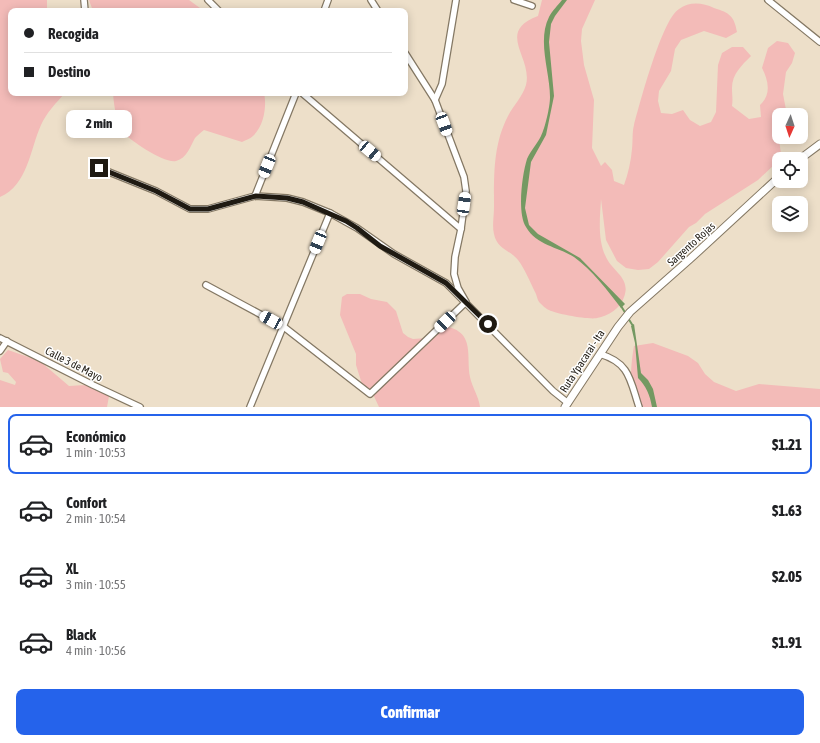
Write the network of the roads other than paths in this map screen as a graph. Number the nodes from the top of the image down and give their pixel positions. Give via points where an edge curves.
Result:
1 (208, 0) edge
2 (456, 0) edge
3 (514, 0) edge
4 (768, 0) edge
5 (532, 6) dead end
6 (216, 8) edge
7 (820, 42) edge
8 (408, 58) edge
9 (295, 96) edge
10 (306, 96) edge
11 (435, 100) junction
12 (820, 144) edge
13 (808, 153) edge
14 (99, 168) dead end
15 (772, 183) edge
16 (256, 196) junction
17 (330, 213) junction
18 (461, 229) junction
19 (206, 285) dead end
20 (466, 302) junction
21 (284, 327) junction
22 (618, 327) joint
23 (0, 338) edge
24 (7, 341) junction
25 (0, 351) edge
26 (600, 354) junction
27 (130, 405) edge
28 (566, 405) edge
29 (140, 407) edge
30 (250, 407) edge
31 (639, 407) edge

1 - 6 street
2 - 11 street via 442,84
3 - 5 street
4 - 7 street
8 - 11 street
9 - 16 street
10 - 18 street
11 - 18 street via 464,177 466,191
12 - 13 street
14 - 16 street via 156,191 190,209 208,209
15 - 22 street, Sargento Rojas via 630,312
16 - 17 street via 287,198
17 - 20 street via 394,254 446,283
17 - 21 street
18 - 20 street via 454,274
19 - 21 street
20 - 21 street via 370,394
20 - 28 street
21 - 30 street
22 - 26 street, Ruta Ypacarai - Ita
23 - 24 street, Calle 3 de Mayo
24 - 25 street
24 - 27 street, Calle 3 de Mayo
26 - 28 street, Ruta Ypacarai - Ita
26 - 31 street via 614,358 624,368
27 - 29 street, Calle 3 de Mayo

